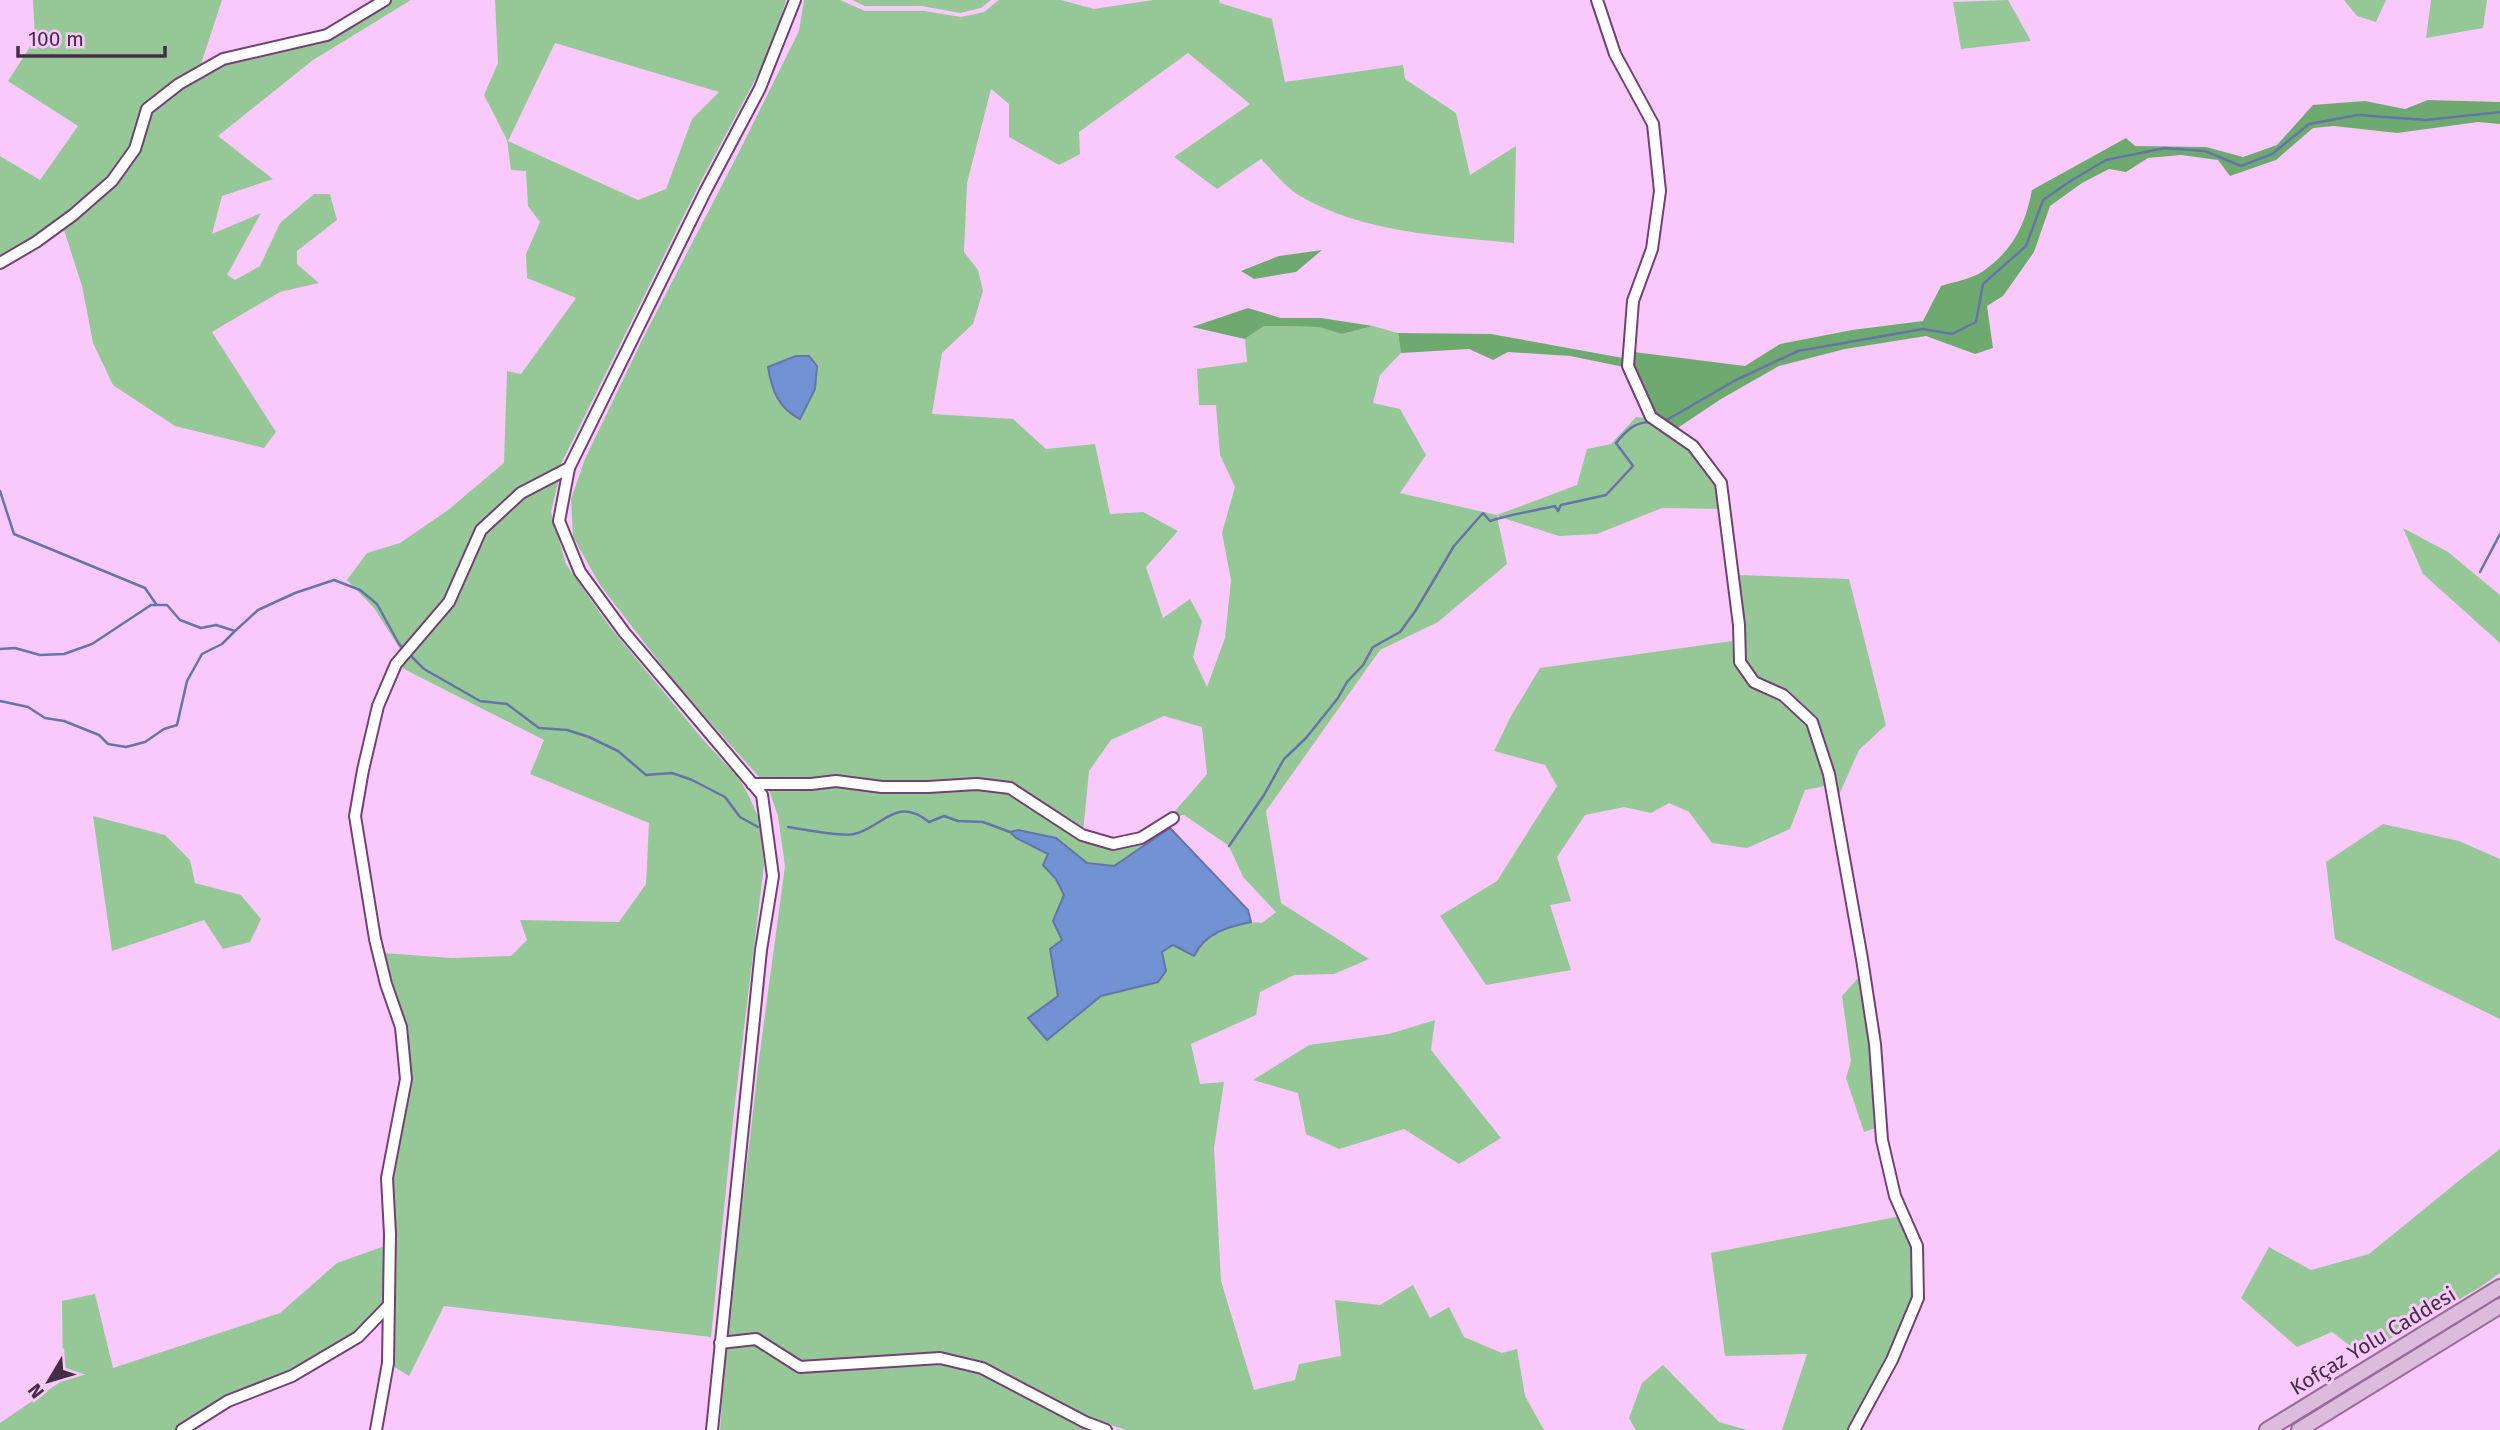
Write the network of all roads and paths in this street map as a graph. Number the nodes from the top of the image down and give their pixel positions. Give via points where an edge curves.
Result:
1 (384, 0) edge
2 (795, 0) edge
3 (1597, 0) edge
4 (0, 263) edge
5 (569, 468) junction
6 (752, 784) junction
7 (1173, 818) dead end
8 (2500, 1287) edge
9 (389, 1304) junction
10 (2500, 1306) edge
11 (720, 1343) junction
12 (182, 1430) edge
13 (376, 1430) edge
14 (712, 1430) edge
15 (1106, 1430) edge
16 (1854, 1430) edge
17 (2267, 1430) edge
18 (2299, 1430) edge

1 - 4 street via 327,35 223,59 179,84 147,109 135,149 112,181 73,215
2 - 5 street via 760,88
3 - 16 street via 1615,54 1653,124 1660,191 1653,249 1633,301 1628,366 1651,417 1693,446 1721,483 1740,662 1754,682 1783,695 1812,722 1829,774 1862,959 1875,1044 1882,1140 1895,1196 1917,1246 1918,1298 1892,1360
5 - 6 street via 559,521 580,572 624,632
5 - 9 street via 521,493 481,530 449,602 396,664 378,706 363,770 355,816 374,939 401,1027 406,1079 387,1178
6 - 7 street via 836,781 928,787 977,783 1010,788 1082,835 1113,844 1142,838
6 - 11 street via 762,794 773,876 761,950
8 - 17 main road, Kofçaz Yolu Caddesi
9 - 12 street via 358,1337 292,1376 228,1401
9 - 13 street via 388,1363
10 - 18 main road, Kofçaz Yolu Caddesi
11 - 14 street
11 - 15 street via 756,1339 800,1367 940,1358 982,1368

